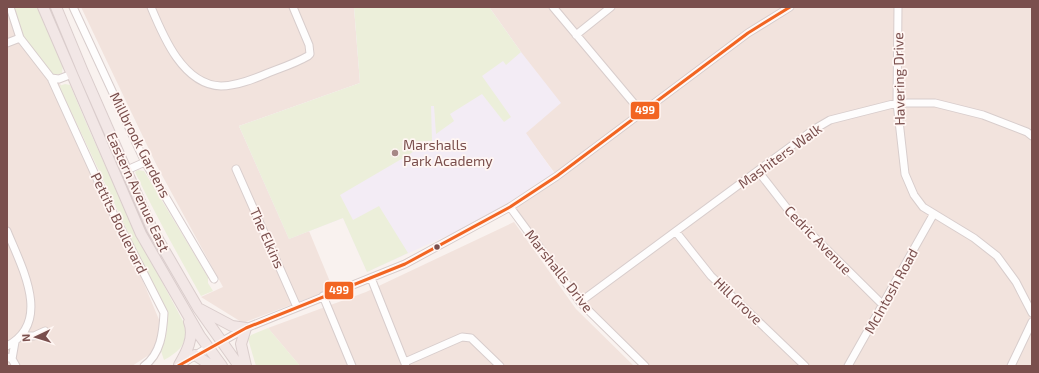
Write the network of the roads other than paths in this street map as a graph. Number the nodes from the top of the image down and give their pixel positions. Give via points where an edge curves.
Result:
1 (10, 7) edge
2 (43, 7) edge
3 (56, 7) edge
4 (73, 7) edge
5 (151, 7) edge
6 (293, 7) edge
7 (553, 7) edge
8 (611, 7) edge
9 (788, 7) edge
10 (898, 7) edge
11 (10, 22) edge
12 (576, 35) junction
13 (20, 38) junction
14 (7, 43) edge
15 (72, 74) junction
16 (51, 78) junction
17 (897, 103) junction
18 (642, 114) junction
19 (1032, 136) edge
20 (145, 162) junction
21 (236, 169) dead end
22 (127, 170) junction
23 (758, 171) junction
24 (510, 207) junction
25 (933, 215) junction
26 (676, 232) junction
27 (7, 234) edge
28 (371, 278) junction
29 (214, 279) dead end
30 (323, 296) junction
31 (580, 302) junction
32 (883, 305) junction
33 (297, 307) junction
34 (198, 308) junction
35 (184, 309) junction
36 (1032, 313) edge
37 (1032, 322) edge
38 (246, 328) junction
39 (45, 331) dead end
40 (21, 336) junction
41 (15, 342) junction
42 (221, 342) junction
43 (7, 346) edge
44 (207, 348) junction
45 (195, 356) junction
46 (9, 358) edge
47 (406, 364) edge
48 (16, 366) edge
49 (144, 366) edge
50 (179, 366) edge
51 (212, 366) edge
52 (222, 366) edge
53 (239, 366) edge
54 (246, 366) edge
55 (352, 366) edge
56 (500, 366) edge
57 (645, 366) edge
58 (805, 366) edge
59 (848, 366) edge
60 (1011, 366) edge

1 - 11 street, Pettits Boulevard
2 - 15 highway, Eastern Avenue East
3 - 22 highway, Eastern Avenue East
4 - 20 street, Millbrook Gardens
5 - 6 street via 162,33 184,66 193,75 221,86 242,82 310,54 309,45
7 - 12 street
8 - 12 street
9 - 18 street via 748,33
10 - 17 street, Havering Drive
11 - 13 street, Pettits Boulevard
12 - 18 street
13 - 14 street
13 - 16 street, Pettits Boulevard
15 - 16 street via 59,79
15 - 35 highway, Eastern Avenue East via 141,234
16 - 49 street, Pettits Boulevard via 108,203 164,313 163,332 156,352
17 - 19 street, Mashiters Walk via 935,103 958,108 1006,124
17 - 23 street, Mashiters Walk via 830,120
17 - 25 street, Havering Drive via 905,174 914,195
18 - 24 street
20 - 22 street
20 - 29 street, Millbrook Gardens
21 - 33 street, The Elkins
22 - 34 highway, Eastern Avenue East via 152,229
23 - 26 street, Mashiters Walk
23 - 32 street, Cedric Avenue via 793,216
24 - 28 street via 434,249
24 - 31 street, Marshalls Drive
25 - 32 street, McIntosh Road
25 - 36 street, Havering Drive via 974,238 996,256 1016,282
26 - 31 street, Mashiters Walk
26 - 58 street, Hill Grove via 711,276
27 - 40 street via 32,296 31,316
28 - 30 street
28 - 47 street
30 - 33 street
30 - 55 street
31 - 57 street, Marshalls Drive
32 - 59 street, McIntosh Road
33 - 38 street
34 - 38 highway via 232,326
34 - 42 highway, Eastern Avenue East
35 - 44 highway, Eastern Avenue East
35 - 50 highway via 192,333
37 - 60 street
38 - 42 street
38 - 54 highway via 241,344
39 - 40 street via 34,336
40 - 41 street
41 - 43 street
41 - 46 street
42 - 44 highway
42 - 53 highway, Eastern Avenue East
44 - 45 street
44 - 52 highway, Eastern Avenue East
45 - 50 street
45 - 51 highway
46 - 48 street
47 - 56 street via 462,337 471,338

